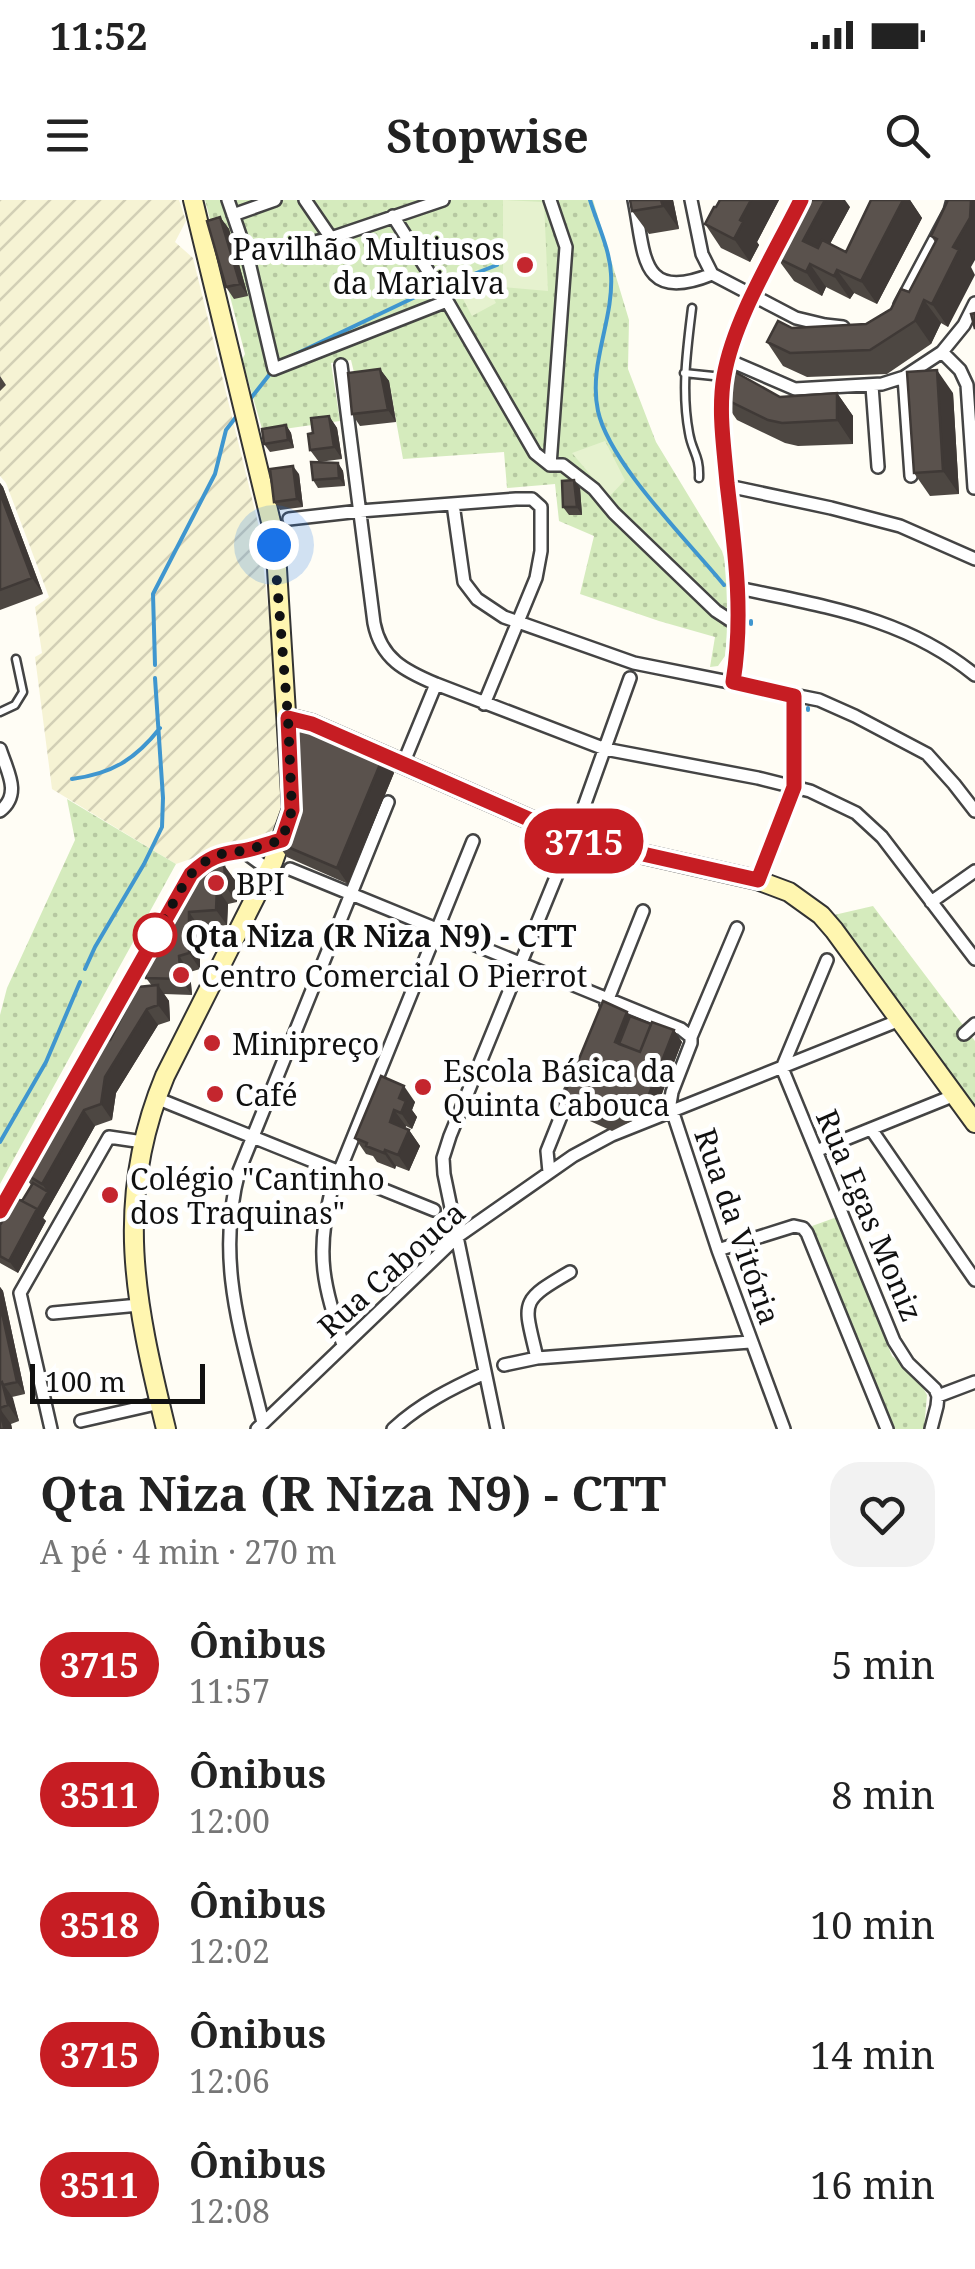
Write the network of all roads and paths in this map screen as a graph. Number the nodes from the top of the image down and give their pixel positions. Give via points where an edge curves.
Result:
1 (193, 200) edge
2 (228, 200) edge
3 (275, 200) edge
4 (305, 200) edge
5 (443, 200) edge
6 (550, 200) edge
7 (634, 200) edge
8 (691, 200) edge
9 (801, 200) edge
10 (953, 200) edge
11 (233, 215) junction
12 (393, 216) junction
13 (708, 227) edge
14 (331, 238) junction
15 (699, 241) junction
16 (248, 258) junction
17 (712, 274) junction
18 (445, 296) junction
19 (754, 296) junction
20 (975, 303) edge
21 (692, 308) dead end
22 (892, 312) edge
23 (856, 326) edge
24 (942, 352) junction
25 (728, 360) junction
26 (342, 365) dead end
27 (684, 373) junction
28 (724, 377) junction
29 (904, 377) junction
30 (872, 386) junction
31 (973, 445) edge
32 (550, 465) junction
33 (878, 467) dead end
34 (911, 476) edge
35 (699, 478) dead end
36 (728, 486) junction
37 (974, 488) edge
38 (452, 504) junction
39 (360, 511) junction
40 (289, 519) dead end
41 (975, 559) edge
42 (739, 588) junction
43 (518, 622) junction
44 (738, 626) junction
45 (16, 659) dead end
46 (975, 675) edge
47 (630, 678) dead end
48 (733, 682) junction
49 (436, 684) junction
50 (794, 696) junction
51 (484, 704) junction
52 (0, 712) edge
53 (288, 718) junction
54 (605, 748) junction
55 (0, 749) edge
56 (404, 764) junction
57 (794, 787) junction
58 (388, 802) dead end
59 (0, 811) edge
60 (975, 811) edge
61 (575, 830) junction
62 (282, 840) junction
63 (473, 842) dead end
64 (243, 851) junction
65 (269, 870) junction
66 (290, 870) dead end
67 (975, 870) edge
68 (758, 880) junction
69 (351, 895) junction
70 (931, 902) junction
71 (643, 911) dead end
72 (738, 928) dead end
73 (436, 930) junction
74 (975, 959) edge
75 (827, 960) dead end
76 (520, 964) junction
77 (608, 1000) junction
78 (600, 1018) edge
79 (900, 1020) junction
80 (975, 1024) edge
81 (964, 1034) dead end
82 (691, 1037) junction
83 (782, 1068) junction
84 (578, 1073) edge
85 (955, 1095) junction
86 (65, 1096) edge
87 (156, 1098) junction
88 (672, 1111) junction
89 (975, 1123) edge
90 (871, 1129) junction
91 (252, 1138) junction
92 (143, 1142) junction
93 (37, 1145) edge
94 (816, 1151) junction
95 (549, 1172) junction
96 (339, 1173) junction
97 (434, 1210) dead end
98 (0, 1211) edge
99 (456, 1237) junction
100 (718, 1250) junction
101 (570, 1272) dead end
102 (975, 1280) edge
103 (138, 1305) junction
104 (52, 1313) dead end
105 (750, 1342) junction
106 (343, 1346) junction
107 (537, 1358) junction
108 (504, 1365) dead end
109 (485, 1373) junction
110 (975, 1382) edge
111 (938, 1396) junction
112 (160, 1403) junction
113 (82, 1421) dead end
114 (260, 1426) edge
115 (50, 1429) edge
116 (166, 1429) edge
117 (393, 1429) edge
118 (497, 1429) edge
119 (784, 1429) edge
120 (887, 1429) edge
121 (931, 1429) edge

1 - 53 street via 270,522
2 - 11 street
3 - 11 street
4 - 14 street
5 - 12 street
6 - 32 street via 566,247
7 - 17 street via 655,277 674,284
8 - 15 street
9 - 19 street
10 - 22 street
11 - 16 street
12 - 14 street
12 - 18 street
13 - 15 lane
14 - 16 street
15 - 17 street
16 - 18 street via 274,366
17 - 19 street
18 - 32 street via 535,453
19 - 23 street via 806,321
19 - 25 street
20 - 24 street
21 - 27 lane
24 - 29 street
24 - 31 street via 966,380
25 - 28 street
25 - 30 street via 792,388
26 - 39 street
27 - 28 lane
27 - 35 lane
28 - 36 street
29 - 30 street
29 - 34 street
30 - 33 street
31 - 37 street
32 - 44 street via 564,465 594,489
36 - 41 street via 900,526
36 - 42 street
38 - 39 street
38 - 43 street via 464,582 478,599
38 - 43 street via 527,498 540,504 539,564
39 - 40 street
39 - 49 street via 380,642 395,664
42 - 44 street
42 - 46 street via 911,633
43 - 48 street via 634,663
43 - 51 street
44 - 48 street
45 - 52 lane via 23,692
47 - 54 street
48 - 50 street
49 - 51 street
49 - 56 street
50 - 57 street
50 - 60 street via 819,700 927,754
51 - 54 street
53 - 56 street
53 - 62 street via 292,810
54 - 57 street
54 - 61 street
55 - 59 street via 12,790
56 - 61 street
57 - 68 street
57 - 70 street via 856,812
58 - 69 street
61 - 68 street
61 - 76 street
62 - 64 street
62 - 65 street
63 - 73 street
64 - 65 street
64 - 86 street via 214,856 191,874
65 - 87 street
66 - 69 street
67 - 70 street
68 - 79 street via 821,915
69 - 73 street
69 - 91 street
70 - 74 street
71 - 77 street
72 - 82 street, Rua da Vitória
73 - 76 street
73 - 96 street
75 - 83 street
76 - 77 street
76 - 99 street via 443,1158
77 - 78 street
77 - 82 street
79 - 83 street, Rua Cabouca
79 - 85 street
80 - 81 street
82 - 88 street, Rua da Vitória via 670,1098
83 - 88 street, Rua Cabouca
83 - 94 street, Rua Egas Moniz
84 - 95 street via 548,1151
85 - 89 street
85 - 90 street
87 - 91 street
87 - 92 street
88 - 95 street, Rua Cabouca via 593,1144
88 - 100 street, Rua da Vitória
90 - 94 street
90 - 102 street
91 - 96 street
91 - 114 street via 234,1193 230,1272
92 - 103 street via 132,1234
92 - 115 street via 109,1137 20,1294
93 - 98 street
94 - 111 street, Rua Egas Moniz via 894,1341
95 - 99 street, Rua Cabouca
96 - 97 street
96 - 106 street via 322,1242
99 - 106 street, Rua Cabouca
99 - 109 street
100 - 105 street, Rua da Vitória
100 - 120 street via 803,1228
101 - 107 street via 529,1302
103 - 104 street
103 - 112 street
105 - 107 street
105 - 119 street, Rua da Vitória
106 - 114 street, Rua Cabouca
107 - 108 street
109 - 117 street
109 - 118 street
110 - 111 street
111 - 121 street
112 - 113 street
112 - 116 street

